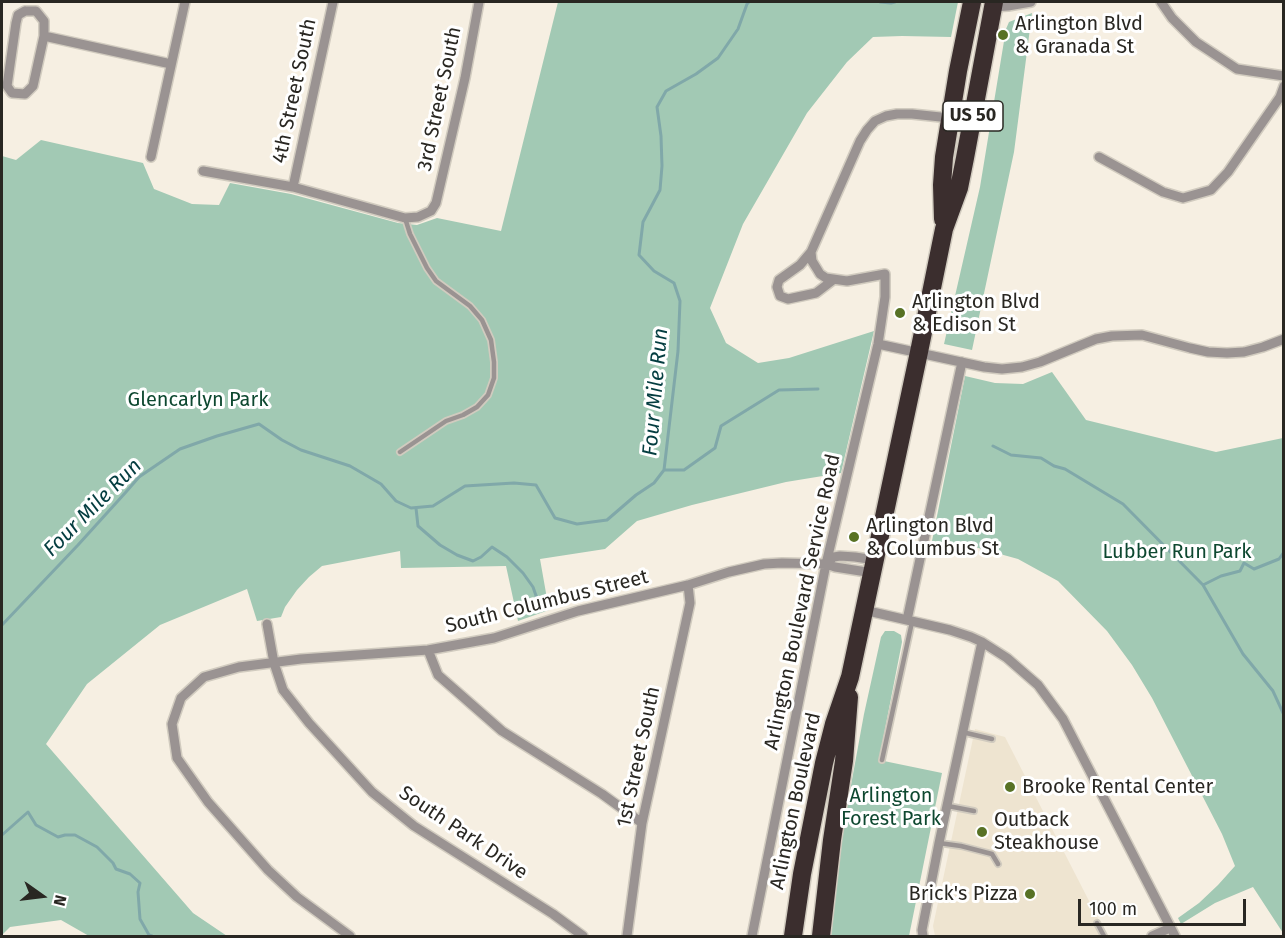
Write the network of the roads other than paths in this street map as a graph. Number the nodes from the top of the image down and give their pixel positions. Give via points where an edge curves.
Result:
1 (185, 2) edge
2 (333, 2) edge
3 (479, 2) edge
4 (972, 2) edge
5 (1031, 2) edge
6 (1161, 2) edge
7 (994, 4) edge
8 (44, 36) junction
9 (171, 64) junction
10 (1284, 76) edge
11 (1284, 86) edge
12 (950, 118) junction
13 (151, 157) dead end
14 (1099, 158) dead end
15 (203, 171) dead end
16 (293, 187) junction
17 (405, 218) junction
18 (944, 229) junction
19 (812, 252) junction
20 (833, 279) junction
21 (1284, 339) edge
22 (878, 344) junction
23 (919, 352) junction
24 (963, 362) junction
25 (399, 452) dead end
26 (826, 564) junction
27 (874, 566) junction
28 (688, 585) junction
29 (864, 610) junction
30 (910, 620) junction
31 (267, 624) dead end
32 (982, 642) junction
33 (428, 650) junction
34 (274, 663) junction
35 (850, 677) junction
36 (962, 732) junction
37 (992, 739) dead end
38 (882, 760) dead end
39 (947, 806) junction
40 (975, 811) dead end
41 (642, 823) junction
42 (939, 843) junction
43 (998, 864) dead end
44 (1097, 923) dead end
45 (1172, 932) edge
46 (350, 936) edge
47 (583, 936) edge
48 (627, 936) edge
49 (752, 936) edge
50 (793, 936) edge
51 (821, 936) edge
52 (923, 936) edge
53 (1104, 936) edge
54 (1152, 936) edge

1 - 9 street
2 - 16 street, 4th Street South
3 - 17 street, 3rd Street South via 436,203 425,215
4 - 12 highway, Arlington Boulevard / US 50
5 - 7 street
6 - 10 street via 1196,42 1237,69
7 - 18 highway, Arlington Boulevard / US 50 via 959,188
8 - 8 street via 33,86 25,94 12,93 7,86 18,15 36,11 44,21
8 - 9 street
9 - 13 street
11 - 14 street via 1228,172 1210,190 1183,198 1163,192
12 - 18 highway, Arlington Boulevard / US 50 via 942,185
12 - 19 street via 897,114 875,122 860,141
15 - 16 street
16 - 17 street
17 - 25 lane via 436,281 482,320 491,340 494,378 488,395 477,406
18 - 23 highway, Arlington Boulevard / US 50
19 - 20 street via 812,261 820,274
19 - 20 street via 779,280 780,296 788,299 816,293
20 - 22 street, Arlington Boulevard Service Road via 847,281 885,274 885,306
21 - 24 street via 1244,352 1227,353 1142,335 1112,336 1022,367 1002,369
22 - 23 street
22 - 26 street, Arlington Boulevard Service Road
23 - 24 street
23 - 27 highway, Arlington Boulevard / US 50
24 - 30 street
26 - 27 street, South Columbus Street
26 - 28 street, South Columbus Street via 764,564
26 - 49 street, Arlington Boulevard Service Road
27 - 29 highway, Arlington Boulevard / US 50
28 - 33 street, South Columbus Street via 578,611 494,638
28 - 41 street, 1st Street South via 690,603
29 - 30 street
29 - 35 highway, Arlington Boulevard / US 50
30 - 32 street
30 - 38 lane
31 - 34 street, South Park Drive
32 - 36 street
32 - 45 street via 1038,685 1063,719
33 - 34 street, South Columbus Street
33 - 41 street via 438,675 502,731
34 - 46 street, South Columbus Street via 204,677 181,698 172,724 177,758 208,802 268,870
34 - 47 street, South Park Drive via 283,690 372,792 414,826
35 - 50 highway, Arlington Boulevard / US 50 via 824,763 801,874
35 - 51 highway, Arlington Boulevard / US 50 via 845,751
36 - 37 lane
36 - 39 street
39 - 40 lane
39 - 42 street
41 - 48 street, 1st Street South
42 - 43 lane via 992,854
42 - 52 street
44 - 53 lane
45 - 54 street

